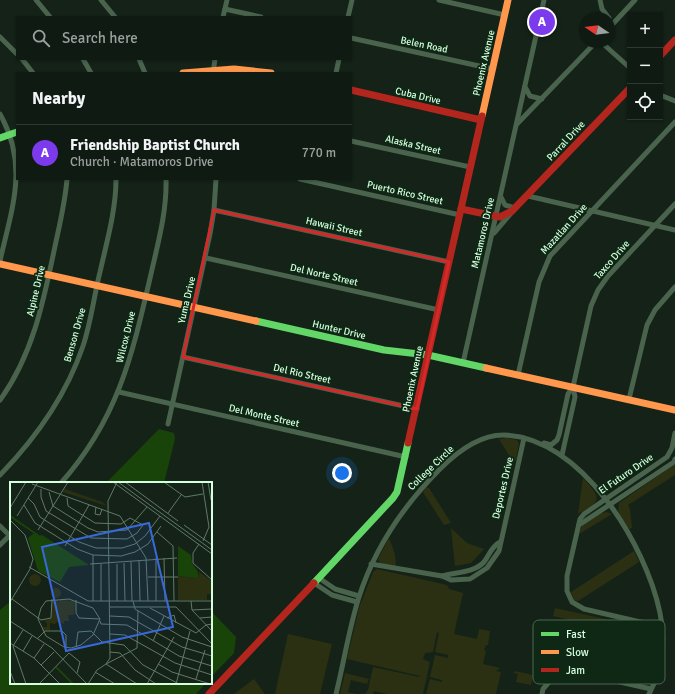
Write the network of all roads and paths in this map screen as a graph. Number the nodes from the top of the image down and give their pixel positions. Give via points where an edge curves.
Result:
1 (36, 0) edge
2 (101, 0) edge
3 (227, 0) edge
4 (352, 0) edge
5 (439, 0) edge
6 (508, 0) edge
7 (544, 0) edge
8 (600, 0) edge
9 (634, 0) edge
10 (225, 9) junction
11 (604, 12) edge
12 (505, 15) junction
13 (49, 16) edge
14 (114, 16) edge
15 (223, 16) edge
16 (256, 16) edge
17 (348, 16) edge
18 (615, 20) edge
19 (0, 37) edge
20 (352, 38) edge
21 (675, 40) edge
22 (590, 48) edge
23 (608, 48) edge
24 (16, 53) edge
25 (663, 53) edge
26 (23, 60) edge
27 (84, 60) edge
28 (140, 60) edge
29 (215, 60) edge
30 (339, 60) edge
31 (627, 65) edge
32 (493, 69) junction
33 (213, 71) edge
34 (32, 72) edge
35 (90, 72) edge
36 (145, 72) edge
37 (198, 72) edge
38 (265, 72) edge
39 (336, 72) edge
40 (525, 86) junction
41 (352, 90) edge
42 (627, 91) edge
43 (663, 97) edge
44 (542, 98) junction
45 (675, 101) edge
46 (536, 105) junction
47 (520, 108) junction
48 (0, 114) edge
49 (481, 120) junction
50 (675, 122) edge
51 (516, 125) junction
52 (16, 132) edge
53 (9, 135) junction
54 (0, 138) edge
55 (352, 141) edge
56 (16, 167) edge
57 (470, 167) junction
58 (17, 180) edge
59 (67, 180) edge
60 (116, 180) edge
61 (166, 180) edge
62 (216, 180) edge
63 (305, 180) edge
64 (501, 194) junction
65 (528, 196) junction
66 (675, 204) edge
67 (514, 209) junction
68 (214, 210) junction
69 (592, 211) junction
70 (461, 212) junction
71 (497, 216) junction
72 (655, 225) junction
73 (675, 230) edge
74 (492, 236) junction
75 (206, 258) junction
76 (0, 262) edge
77 (449, 262) junction
78 (49, 275) junction
79 (97, 285) junction
80 (675, 287) edge
81 (146, 296) junction
82 (194, 307) junction
83 (439, 310) junction
84 (428, 355) junction
85 (183, 356) junction
86 (463, 362) junction
87 (518, 375) junction
88 (573, 387) junction
89 (119, 392) junction
90 (629, 399) junction
91 (0, 400) edge
92 (173, 404) junction
93 (417, 409) junction
94 (675, 410) edge
95 (168, 424) dead end
96 (675, 433) edge
97 (559, 435) junction
98 (524, 438) junction
99 (538, 442) junction
100 (557, 452) junction
101 (562, 455) junction
102 (406, 457) junction
103 (675, 459) edge
104 (0, 474) edge
105 (62, 482) edge
106 (605, 498) junction
107 (610, 505) junction
108 (579, 525) junction
109 (0, 526) edge
110 (10, 536) edge
111 (0, 545) edge
112 (371, 564) junction
113 (317, 580) junction
114 (359, 596) junction
115 (357, 602) junction
116 (630, 620) edge
117 (661, 620) edge
118 (547, 684) edge
119 (620, 684) edge
120 (650, 692) edge
121 (209, 694) edge
122 (336, 694) edge
123 (542, 694) edge

1 - 13 street
2 - 14 street
3 - 10 street
4 - 17 street
5 - 12 street
6 - 12 street, Phoenix Avenue
7 - 40 street, Matamoros Drive
8 - 11 street
9 - 18 street
10 - 15 street
10 - 16 street
12 - 32 street, Phoenix Avenue
19 - 24 street
20 - 32 street, Belen Road
21 - 25 street
22 - 44 street
23 - 31 street
26 - 34 street
27 - 35 street
28 - 36 street
29 - 33 street
30 - 39 street
32 - 49 street, Phoenix Avenue
33 - 37 street
33 - 38 street
40 - 44 street via 530,96
40 - 47 street, Matamoros Drive
41 - 49 street, Cuba Drive
42 - 65 street, Parral Drive
43 - 45 street
44 - 46 street
46 - 47 street
46 - 51 street
47 - 51 street, Matamoros Drive
48 - 53 street
49 - 57 street, Phoenix Avenue
50 - 69 street, Mazatlan Drive
51 - 64 street, Matamoros Drive
52 - 53 street
53 - 54 street
53 - 56 street
55 - 57 street, Alaska Street
57 - 70 street, Phoenix Avenue
58 - 76 street
59 - 78 street, Alpine Drive
60 - 79 street, Benson Drive via 112,220
61 - 81 street, Wilcox Drive via 163,218
62 - 68 street, Yuma Drive
63 - 70 street, Puerto Rico Street
64 - 67 street via 505,205
64 - 71 street, Matamoros Drive
65 - 67 street, Parral Drive
65 - 69 street
66 - 72 street, Taxco Drive
67 - 71 street, Parral Drive via 505,216
67 - 74 street, Parral Drive
68 - 75 street, Yuma Drive
68 - 77 street, Hawaii Street
69 - 72 street
69 - 87 street, Mazatlan Drive via 555,250 543,269
70 - 71 street, Puerto Rico Street
70 - 77 street, Phoenix Avenue
71 - 74 street, Matamoros Drive
72 - 73 street
72 - 88 street, Taxco Drive via 598,290 591,306
74 - 86 street, Matamoros Drive
75 - 82 street, Yuma Drive
75 - 83 street, Del Norte Street
76 - 78 street, Hunter Drive
77 - 83 street, Phoenix Avenue
78 - 79 street, Hunter Drive
78 - 91 street, Alpine Drive via 37,325 27,352 13,381
79 - 81 street, Hunter Drive
79 - 104 street, Benson Drive via 83,344 59,401 28,445
80 - 90 street via 655,310 647,325
81 - 82 street, Hunter Drive
81 - 89 street, Wilcox Drive via 133,350
82 - 84 street, Hunter Drive via 384,350
82 - 85 street, Yuma Drive
83 - 84 street, Phoenix Avenue
84 - 86 street, Hunter Drive
84 - 93 street, Phoenix Avenue
85 - 92 street, Yuma Drive
85 - 93 street, Del Rio Street
86 - 87 street, Hunter Drive
87 - 88 street, Hunter Drive
88 - 90 street, Hunter Drive
88 - 97 street via 568,394
88 - 101 street via 575,397
89 - 92 street, Del Monte Street
89 - 105 street, Wilcox Drive via 96,436
90 - 94 street, Hunter Drive
92 - 95 street, Yuma Drive
92 - 102 street, Del Monte Street
93 - 102 street, Phoenix Avenue
96 - 106 street, El Futuro Drive via 667,457
97 - 99 street via 551,445
97 - 100 street
98 - 99 street, College Circle
98 - 112 street, College Circle via 502,435 482,440 462,450 411,499 389,530
98 - 112 street, Deportes Drive via 500,542 493,546 484,562 467,572 442,576
99 - 100 street, College Circle
100 - 101 street, College Circle
101 - 106 street, College Circle via 587,476
102 - 113 street, Phoenix Avenue via 399,486 393,498
103 - 107 street, El Futuro Drive
106 - 107 street, College Circle
106 - 108 street, El Futuro Drive via 584,514
107 - 108 street, El Futuro Drive
107 - 117 street, College Circle via 636,548 648,575
108 - 116 street, El Futuro Drive via 567,576 567,591 572,602 584,610
109 - 110 street
110 - 111 street
112 - 114 street, College Circle
113 - 114 street via 334,589
113 - 115 street via 332,596
113 - 121 street, Phoenix Avenue
114 - 115 street, College Circle
115 - 122 street, College Circle
118 - 123 street
119 - 120 street

